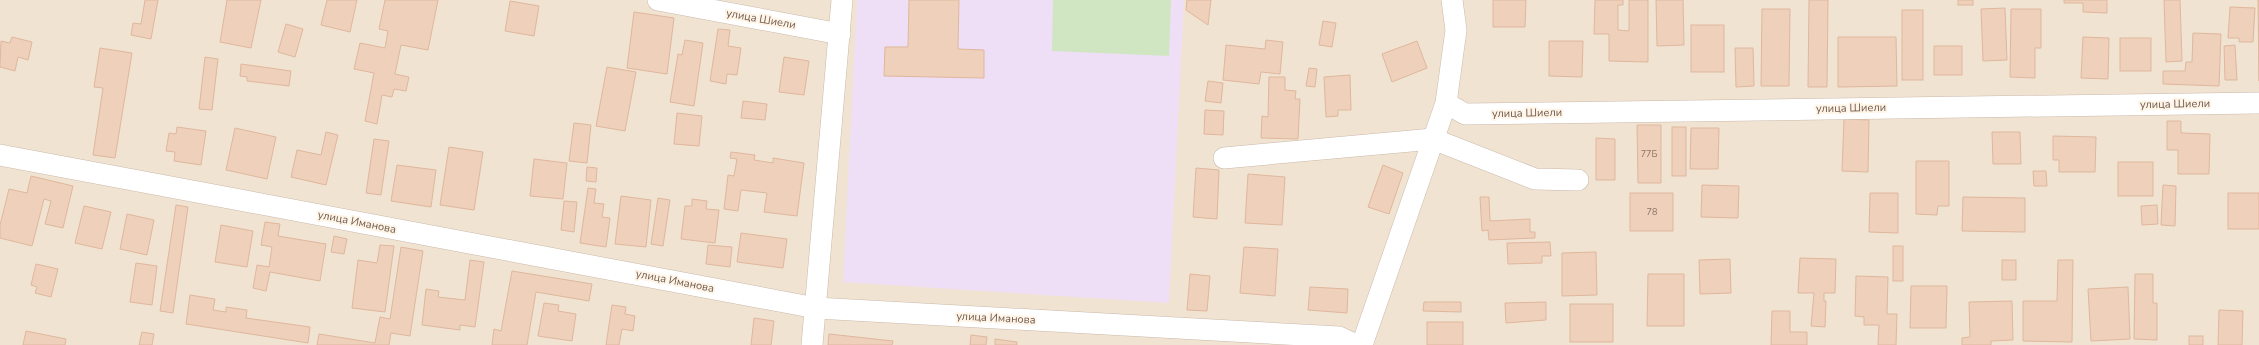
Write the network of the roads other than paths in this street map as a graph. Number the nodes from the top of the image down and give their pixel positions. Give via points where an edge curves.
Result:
1 (658, 0) edge
2 (842, 0) edge
3 (1452, 0) edge
4 (840, 34) junction
5 (1446, 103) junction
6 (2259, 103) edge
7 (1433, 139) junction
8 (0, 155) edge
9 (1224, 158) dead end
10 (1578, 180) dead end
11 (816, 308) junction
12 (812, 345) edge
13 (1356, 345) edge
14 (1362, 345) edge

1 - 4 street, улица Шиели
2 - 4 street
3 - 5 street via 1456,30
4 - 11 street
5 - 6 street, улица Шиели via 1465,114
5 - 7 street
7 - 9 street
7 - 10 street via 1535,179
7 - 14 street
8 - 11 street, улица Иманова
11 - 12 street
11 - 13 street, улица Иманова via 1339,337

